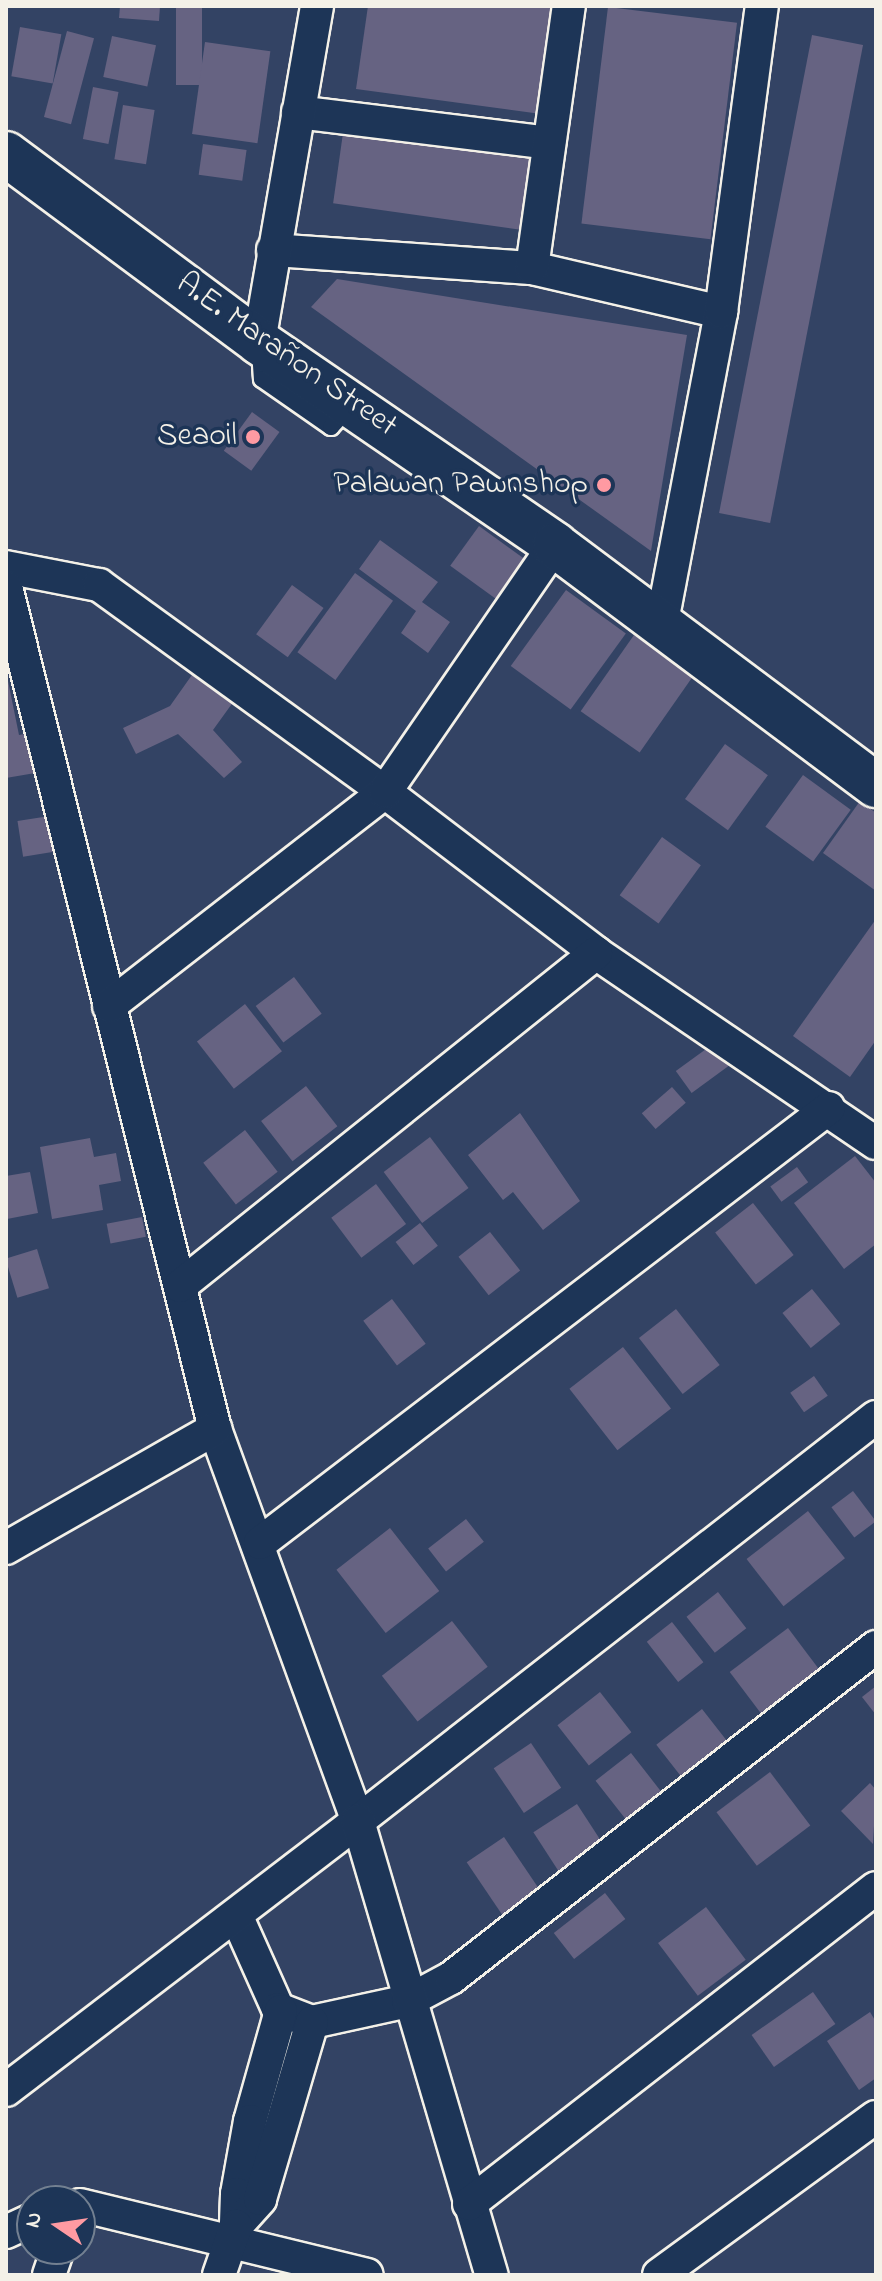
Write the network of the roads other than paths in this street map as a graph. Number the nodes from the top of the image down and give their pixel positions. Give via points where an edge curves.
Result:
1 (317, 6) edge
2 (569, 6) edge
3 (762, 6) edge
4 (298, 112) junction
5 (549, 143) junction
6 (6, 154) edge
7 (273, 250) junction
8 (532, 268) junction
9 (721, 312) junction
10 (259, 342) junction
11 (555, 545) junction
12 (6, 567) edge
13 (6, 587) edge
14 (661, 627) junction
15 (876, 785) edge
16 (385, 792) junction
17 (596, 953) junction
18 (109, 1006) junction
19 (829, 1108) junction
20 (876, 1143) edge
21 (180, 1286) junction
22 (876, 1417) edge
23 (215, 1429) junction
24 (260, 1543) junction
25 (6, 1548) edge
26 (876, 1647) edge
27 (358, 1821) junction
28 (876, 1888) edge
29 (236, 1915) junction
30 (408, 2001) junction
31 (281, 2011) junction
32 (312, 2022) junction
33 (6, 2090) edge
34 (876, 2117) edge
35 (469, 2204) junction
36 (96, 2208) edge
37 (233, 2234) junction
38 (219, 2275) edge
39 (367, 2275) edge
40 (492, 2275) edge
41 (659, 2275) edge

1 - 4 street
2 - 5 street
3 - 9 street
4 - 5 street
4 - 7 street
5 - 8 street
6 - 10 main road, A.E. Marañon Street
7 - 8 street
7 - 10 street
8 - 9 street
9 - 14 street
10 - 11 main road, A.E. Marañon Street
11 - 14 main road, A.E. Marañon Street
11 - 16 street
12 - 16 street via 99,585
13 - 18 street
14 - 15 main road, A.E. Marañon Street
16 - 17 street
16 - 18 street
17 - 19 street
17 - 21 street
18 - 21 street
19 - 20 street
19 - 24 street
21 - 23 street
22 - 27 street
23 - 24 street
23 - 25 street
24 - 27 street
26 - 30 street via 451,1978
27 - 29 street
27 - 30 street
28 - 35 street
29 - 31 street via 257,1972
29 - 33 street
30 - 32 street
30 - 35 street
31 - 32 street
31 - 37 street via 250,2121
32 - 37 street via 260,2199
34 - 41 street
35 - 40 street
36 - 37 street
37 - 38 street
37 - 39 street

